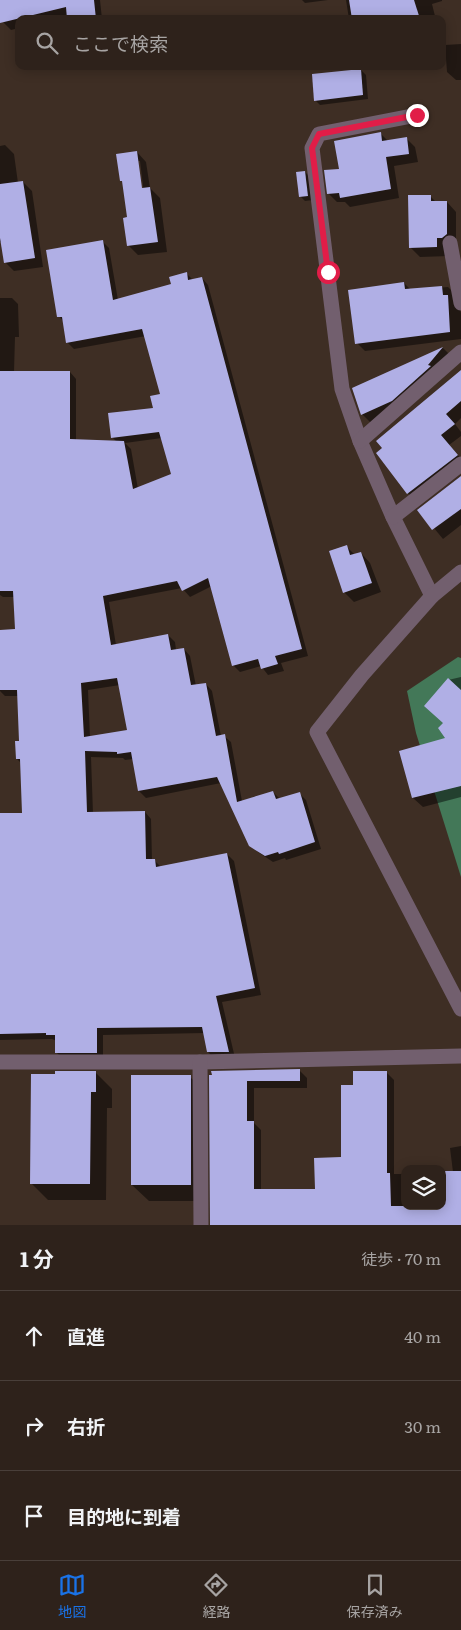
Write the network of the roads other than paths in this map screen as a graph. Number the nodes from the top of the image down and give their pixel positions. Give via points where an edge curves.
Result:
1 (417, 115) dead end
2 (450, 243) dead end
3 (461, 303) edge
4 (461, 352) edge
5 (360, 441) junction
6 (461, 464) edge
7 (393, 517) junction
8 (461, 572) edge
9 (432, 596) junction
10 (461, 1009) edge
11 (461, 1056) edge
12 (0, 1062) edge
13 (200, 1062) junction
14 (201, 1225) edge

1 - 5 street via 319,134 312,148 342,389
2 - 3 street
4 - 5 street
5 - 7 street
6 - 7 street
7 - 9 street
8 - 9 street
9 - 10 street via 317,732
11 - 13 street
12 - 13 street
13 - 14 street

